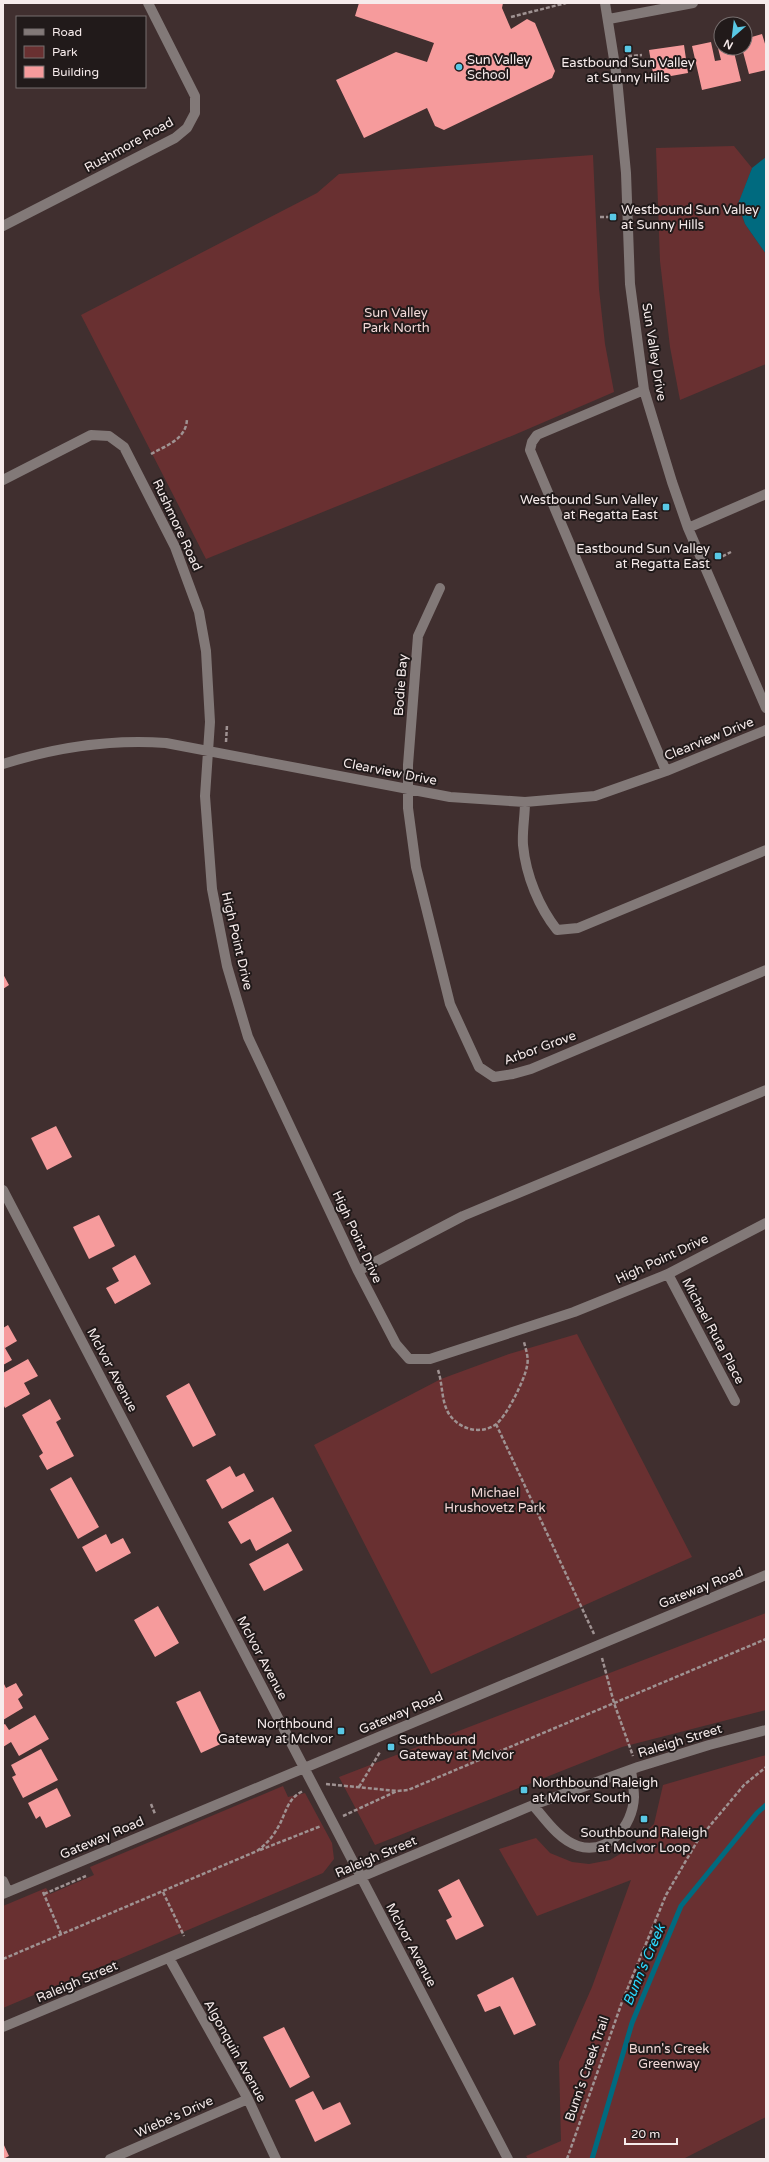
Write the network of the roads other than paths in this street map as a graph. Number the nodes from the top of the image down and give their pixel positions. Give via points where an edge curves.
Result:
1 (148, 3) edge
2 (605, 3) edge
3 (693, 3) edge
4 (608, 19) junction
5 (3, 226) edge
6 (644, 390) junction
7 (3, 480) edge
8 (766, 494) edge
9 (688, 528) junction
10 (440, 588) dead end
11 (766, 708) edge
12 (766, 730) edge
13 (207, 751) junction
14 (3, 764) edge
15 (666, 770) junction
16 (408, 790) junction
17 (526, 802) junction
18 (766, 850) edge
19 (766, 970) edge
20 (766, 1090) edge
21 (3, 1190) edge
22 (766, 1223) edge
23 (358, 1271) junction
24 (668, 1274) junction
25 (735, 1401) dead end
26 (766, 1575) edge
27 (766, 1730) edge
28 (305, 1768) junction
29 (634, 1768) junction
30 (533, 1805) junction
31 (361, 1877) junction
32 (3, 1881) edge
33 (6, 1893) edge
34 (169, 1958) junction
35 (3, 2027) edge
36 (248, 2099) junction
37 (110, 2159) edge
38 (276, 2159) edge
39 (508, 2159) edge

1 - 5 street, Rushmore Road via 195,96 195,113 187,128 175,138
2 - 4 street, Sun Valley Drive
3 - 4 street
4 - 6 street, Sun Valley Drive via 617,78 626,173 630,284
6 - 9 street, Sun Valley Drive
6 - 15 street via 537,434 530,450
7 - 13 street, Rushmore Road via 91,435 109,436 124,447 175,547 199,612 206,651 210,722
8 - 9 street
9 - 11 street, Sun Valley Drive
10 - 16 street, Bodie Bay via 418,636
12 - 15 street, Clearview Drive
13 - 14 street, Clearview Drive via 166,742 102,742 40,752
13 - 16 street, Clearview Drive
13 - 23 street, High Point Drive via 205,796 212,889 227,966 248,1037
15 - 17 street, Clearview Drive via 595,796
16 - 17 street, Clearview Drive via 450,797
16 - 19 street, Arbor Grove via 416,866 450,1004 479,1067 494,1077 531,1069
17 - 18 street via 523,844 526,867 544,914 557,930 578,928
20 - 23 street via 463,1216
21 - 28 street, McIvor Avenue
22 - 24 street, High Point Drive
23 - 24 street, High Point Drive via 396,1344 408,1359 434,1358 520,1330 574,1312
24 - 25 street, Michael Ruta Place
26 - 28 street, Gateway Road
27 - 29 street, Raleigh Street
28 - 31 street, McIvor Avenue
28 - 33 street, Gateway Road
29 - 30 street, Raleigh Street
29 - 30 street via 631,1813 626,1827 607,1845 578,1846 561,1836
30 - 31 street, Raleigh Street
31 - 34 street, Raleigh Street
31 - 39 street, McIvor Avenue
32 - 33 street
34 - 35 street, Raleigh Street
34 - 36 street, Algonquin Avenue
36 - 37 street, Wiebe's Drive
36 - 38 street, Algonquin Avenue

